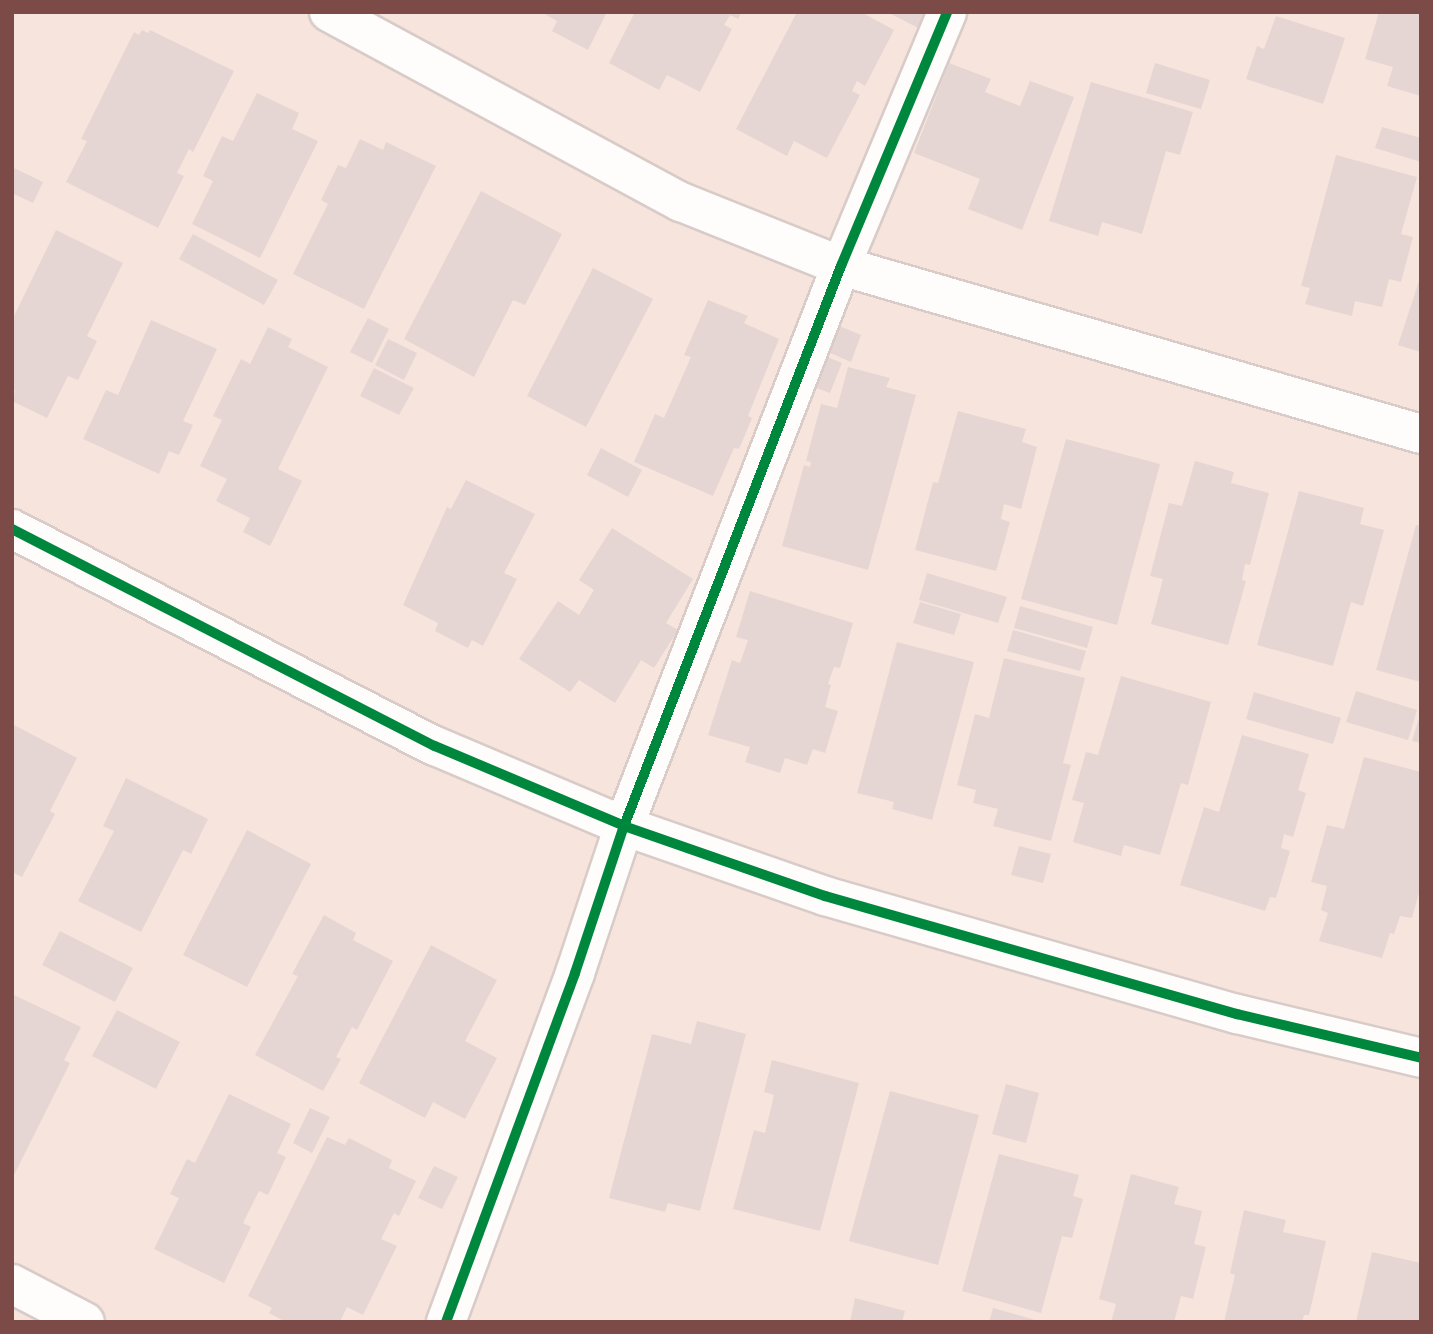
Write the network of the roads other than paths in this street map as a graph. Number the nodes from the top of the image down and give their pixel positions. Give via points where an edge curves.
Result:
1 (329, 12) edge
2 (947, 12) edge
3 (841, 266) junction
4 (1421, 434) edge
5 (12, 529) edge
6 (624, 826) junction
7 (1421, 1058) edge
8 (12, 1284) edge
9 (85, 1322) edge
10 (446, 1322) edge

1 - 3 street via 681,202
2 - 3 street
3 - 4 street
3 - 6 street
5 - 6 street via 435,746
6 - 7 street via 825,896 1237,1014
6 - 10 street
8 - 9 street

